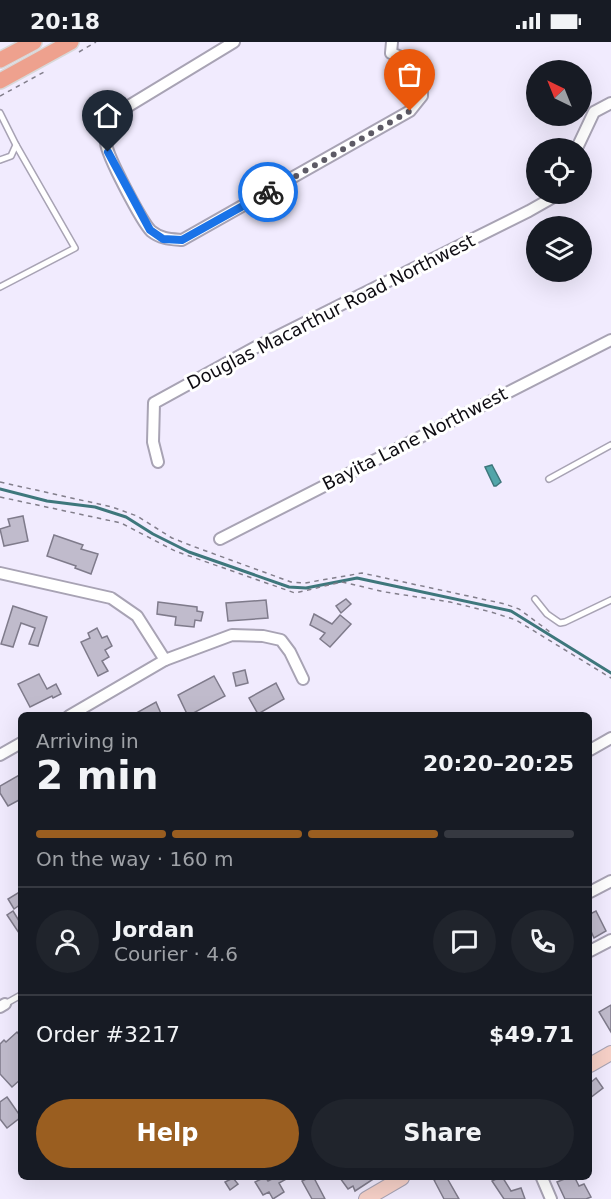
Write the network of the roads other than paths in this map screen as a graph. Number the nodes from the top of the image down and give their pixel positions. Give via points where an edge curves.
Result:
1 (33, 42) edge
2 (71, 42) edge
3 (234, 42) edge
4 (391, 48) edge
5 (0, 60) edge
6 (0, 81) edge
7 (611, 103) edge
8 (0, 113) edge
9 (581, 138) edge
10 (16, 146) junction
11 (0, 160) edge
12 (540, 204) edge
13 (0, 287) edge
14 (611, 340) edge
15 (611, 445) edge
16 (158, 462) dead end
17 (549, 479) dead end
18 (220, 539) dead end
19 (0, 573) edge
20 (534, 599) dead end
21 (611, 600) edge
22 (165, 660) junction
23 (303, 679) dead end
24 (76, 712) edge
25 (611, 738) edge
26 (18, 745) edge
27 (592, 749) edge
28 (0, 755) edge
29 (611, 881) edge
30 (592, 891) edge
31 (611, 940) edge
32 (592, 950) edge
33 (18, 997) edge
34 (2, 1006) edge
35 (611, 1053) edge
36 (592, 1064) edge
37 (399, 1180) edge
38 (411, 1180) edge
39 (543, 1180) edge
40 (374, 1198) edge
41 (551, 1199) edge

1 - 5 main road
2 - 6 main road
3 - 4 street via 122,110 110,124 108,152 150,230 163,239 182,240 410,111 422,96 420,73 413,62
7 - 9 street via 594,112
8 - 10 lane
10 - 11 lane via 11,156
10 - 13 lane via 75,248
12 - 16 street, Douglas Macarthur Road Northwest via 256,347 154,403 153,442
14 - 18 street, Bayita Lane Northwest
15 - 17 lane
19 - 22 street via 111,598 138,616
20 - 21 lane via 560,623
22 - 23 street via 232,635 263,636 281,640
22 - 24 street
25 - 27 street
26 - 28 street
29 - 30 street
31 - 32 street
33 - 34 lane
35 - 36 main road
37 - 40 main road
38 - 40 main road
39 - 41 street

